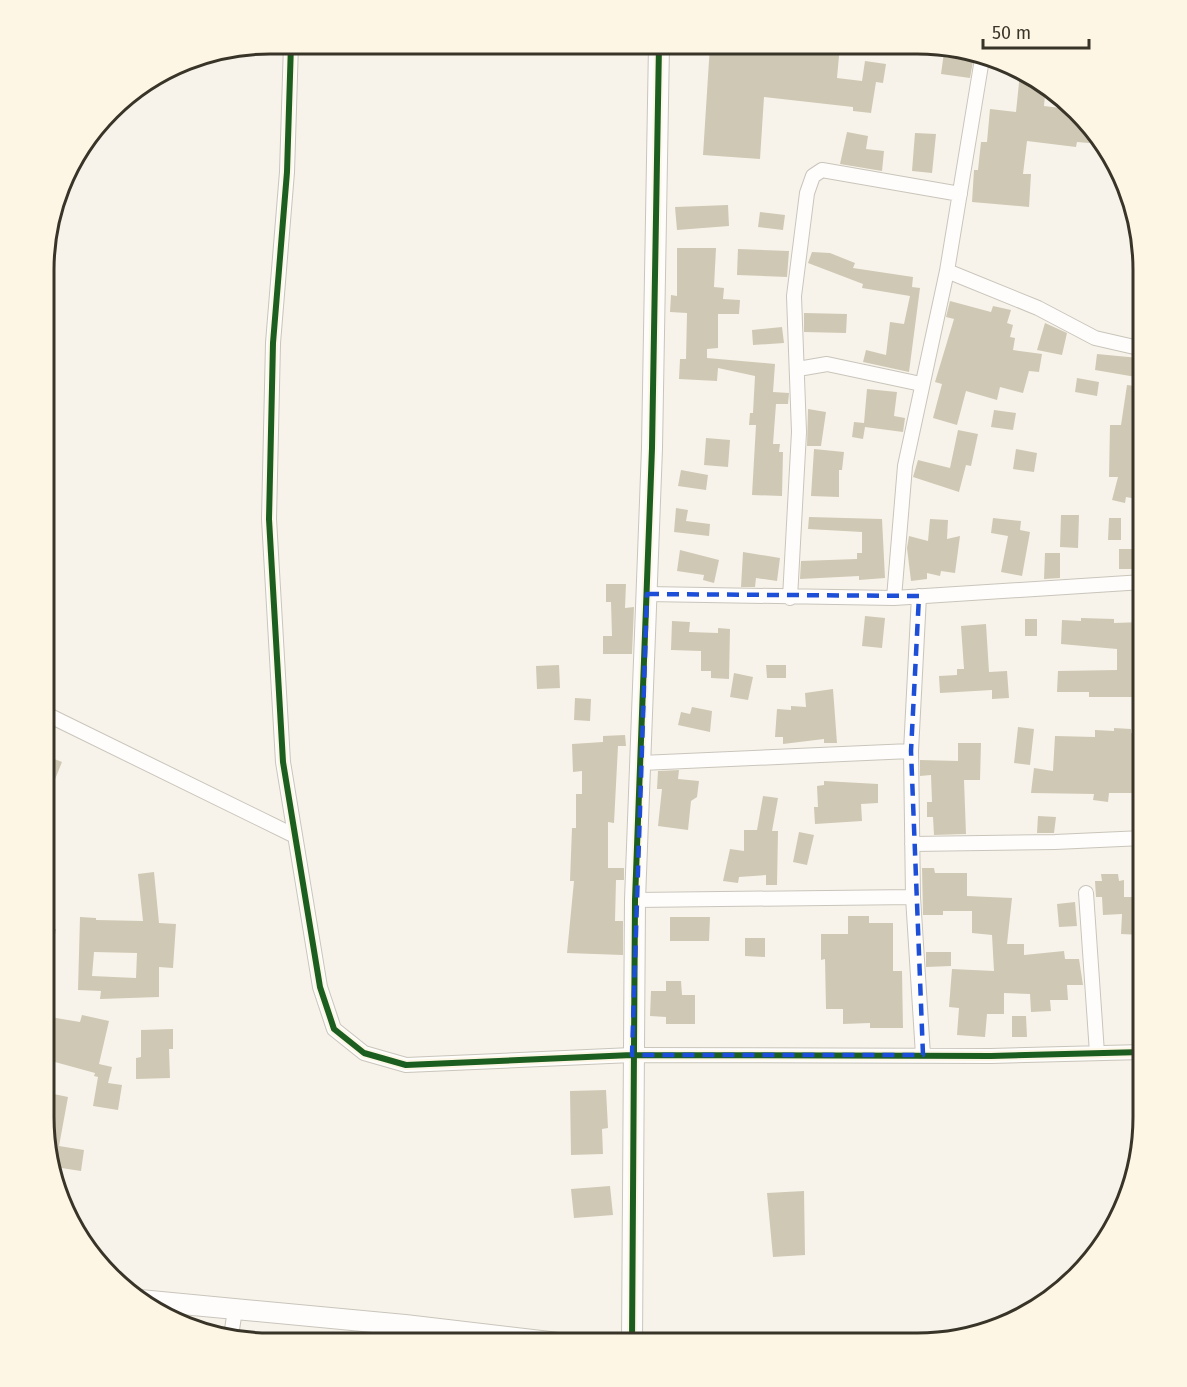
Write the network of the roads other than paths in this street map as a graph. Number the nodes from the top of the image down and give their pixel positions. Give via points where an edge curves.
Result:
1 (291, 54) edge
2 (659, 54) edge
3 (981, 63) edge
4 (960, 194) junction
5 (947, 271) junction
6 (1133, 347) edge
7 (798, 369) junction
8 (921, 384) junction
9 (1133, 583) edge
10 (647, 594) junction
11 (919, 596) junction
12 (894, 597) junction
13 (790, 598) junction
14 (54, 718) edge
15 (911, 751) junction
16 (641, 764) junction
17 (296, 836) junction
18 (1133, 838) edge
19 (912, 844) junction
20 (1086, 893) dead end
21 (913, 897) junction
22 (635, 900) junction
23 (1133, 1052) edge
24 (1097, 1053) junction
25 (632, 1055) junction
26 (923, 1055) junction
27 (158, 1302) edge
28 (235, 1310) junction
29 (232, 1330) edge
30 (477, 1333) edge
31 (632, 1333) edge

1 - 17 street via 288,172 273,342 269,519 284,762
2 - 10 street
3 - 4 street
4 - 5 street
4 - 7 street via 822,170 813,176 807,193 794,296
5 - 6 street via 1038,308 1095,338
5 - 8 street
7 - 8 street via 827,364
7 - 13 street via 799,432
8 - 12 street via 905,466
9 - 11 street
10 - 13 street
10 - 16 street
11 - 12 street
11 - 15 street
12 - 13 street
14 - 17 street
15 - 16 street
15 - 19 street
16 - 22 street
17 - 25 street via 320,987 334,1029 364,1053 406,1065
18 - 19 street
19 - 21 street
20 - 24 street
21 - 22 street
21 - 26 street
22 - 25 street
23 - 24 street
24 - 26 street
25 - 26 street
25 - 31 street
27 - 28 street
28 - 29 street
28 - 30 street

